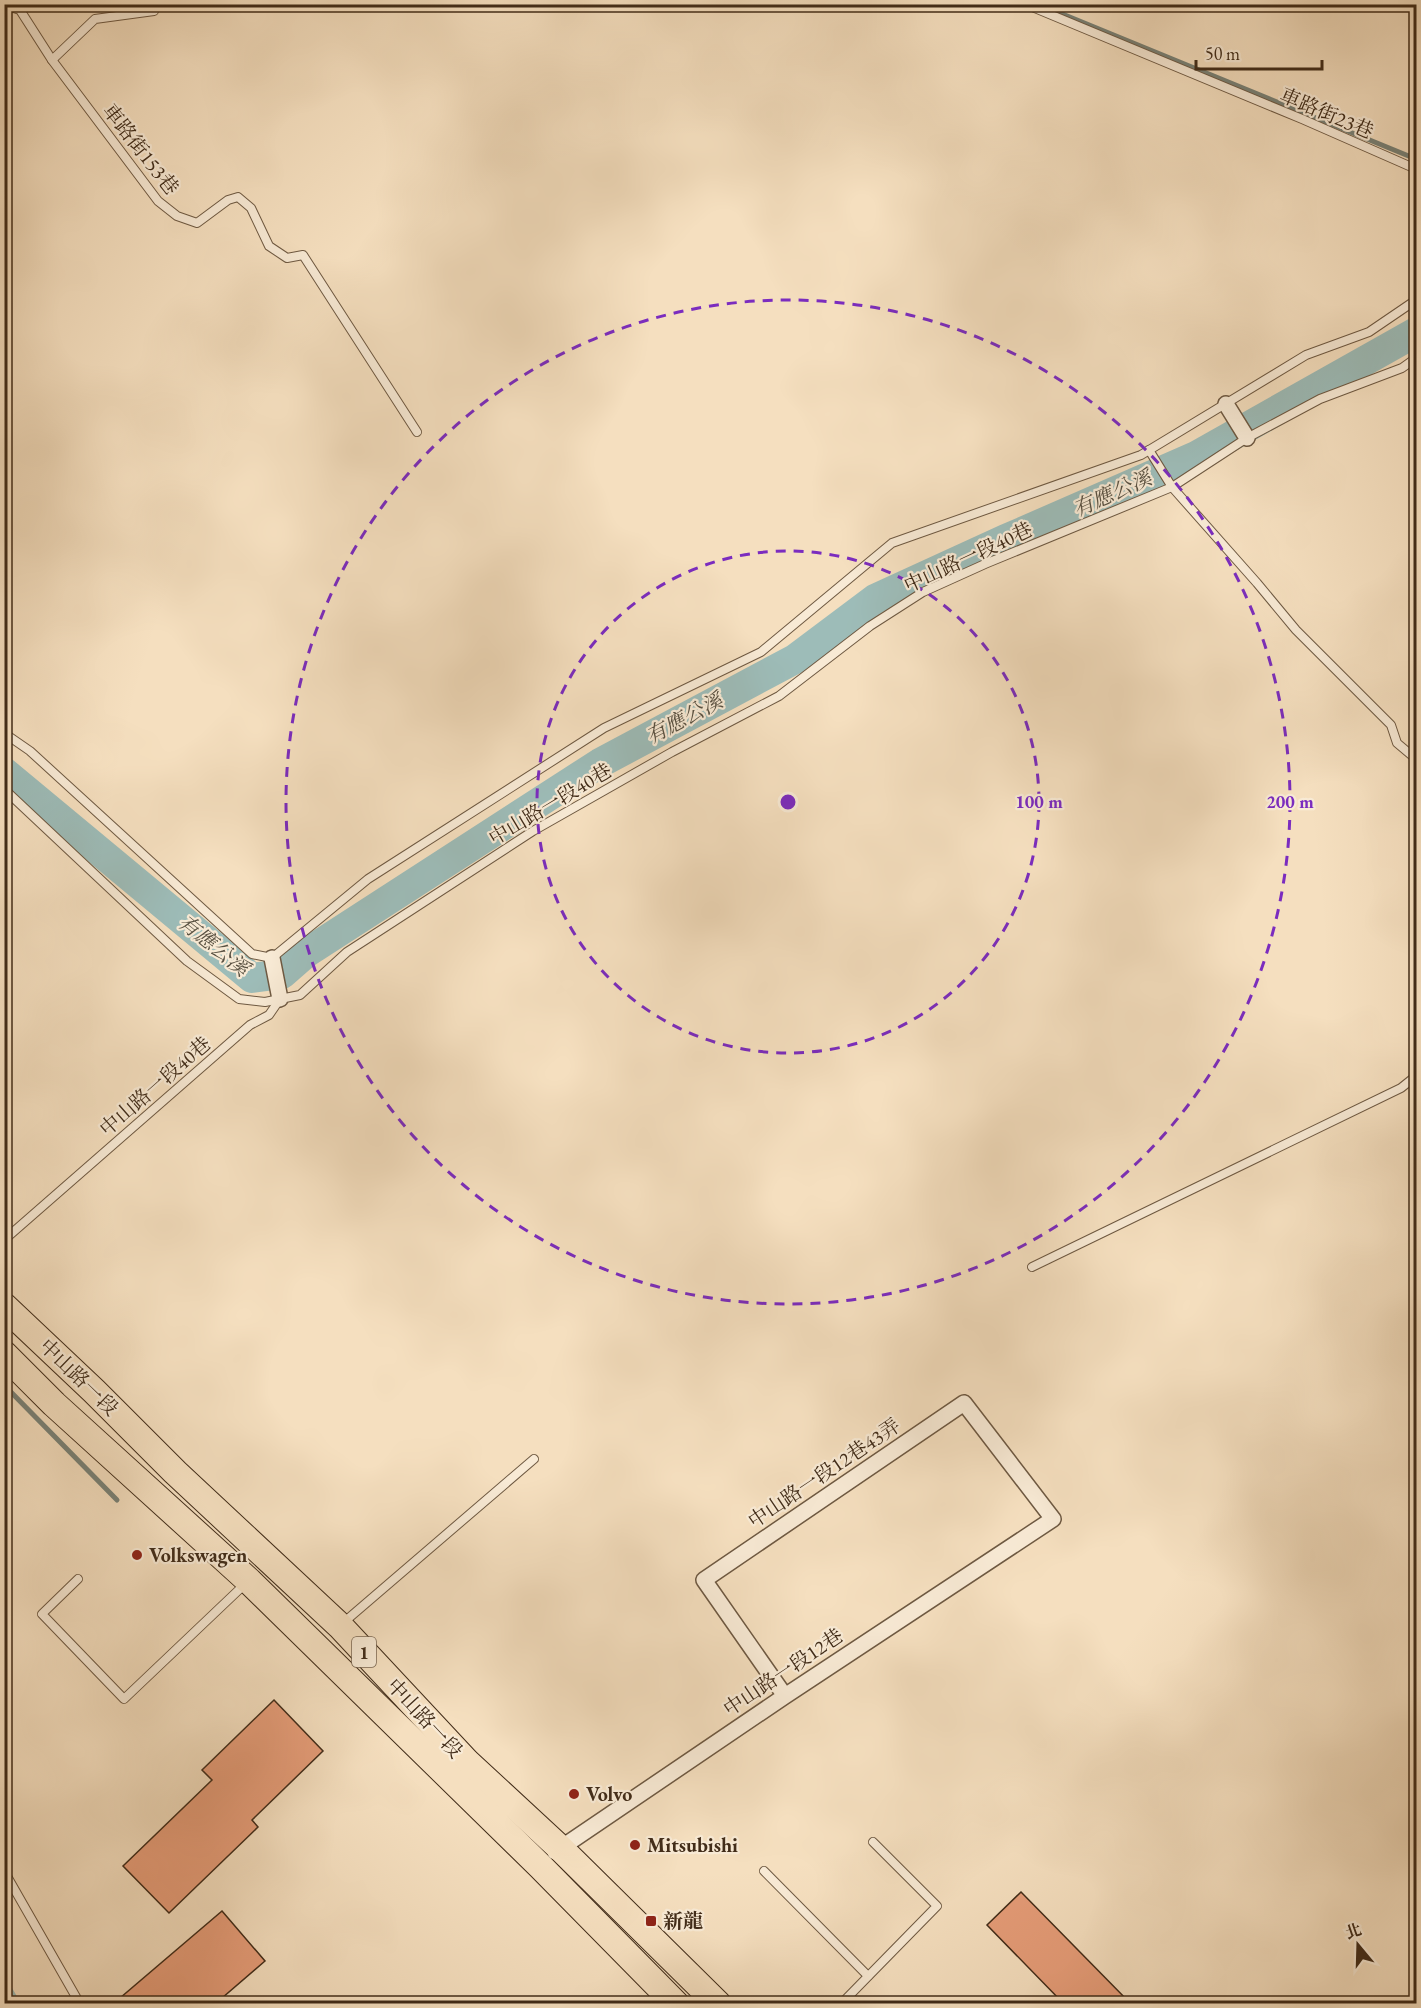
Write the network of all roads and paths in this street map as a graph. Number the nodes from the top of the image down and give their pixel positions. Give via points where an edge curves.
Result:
1 (1025, 4) edge
2 (4, 5) edge
3 (154, 11) dead end
4 (52, 60) junction
5 (1416, 169) edge
6 (1416, 300) edge
7 (1416, 358) edge
8 (1226, 404) junction
9 (417, 432) dead end
10 (1248, 438) junction
11 (1149, 450) junction
12 (1172, 487) junction
13 (4, 734) edge
14 (1416, 759) edge
15 (4, 789) edge
16 (272, 958) junction
17 (280, 999) junction
18 (1416, 1076) edge
19 (4, 1240) edge
20 (1032, 1267) dead end
21 (4, 1306) edge
22 (4, 1354) edge
23 (534, 1459) dead end
24 (175, 1472) junction
25 (153, 1494) junction
26 (1053, 1519) joint
27 (78, 1579) dead end
28 (249, 1581) junction
29 (340, 1626) junction
30 (785, 1696) junction
31 (873, 1842) dead end
32 (560, 1848) junction
33 (540, 1866) junction
34 (4, 1871) edge
35 (764, 1871) dead end
36 (868, 1976) junction
37 (80, 2004) edge
38 (676, 2004) edge
39 (718, 2004) edge
40 (841, 2004) edge

1 - 5 lane, 車路街23巷
2 - 4 lane, 車路街153巷 via 20,10
3 - 4 lane via 95,19
4 - 9 lane, 車路街153巷 via 158,201 177,216 197,223 238,197 251,208 269,246 287,258 303,255
6 - 8 lane, 中山路一段40巷 via 1369,332 1306,355
7 - 10 lane, 中山路一段40巷 via 1402,368 1320,399
8 - 10 street
8 - 11 lane, 中山路一段40巷
10 - 12 lane, 中山路一段40巷
11 - 12 lane
11 - 16 lane, 中山路一段40巷 via 892,543 761,652 604,728 368,879
12 - 14 lane via 1296,630 1391,725 1397,743
12 - 17 lane, 中山路一段40巷 via 923,592 870,626 779,696 532,831 347,952 300,995
13 - 16 lane via 30,751 252,954
15 - 17 lane via 187,961 238,999
16 - 17 street
17 - 19 lane, 中山路一段40巷 via 269,1015 250,1025
18 - 20 lane via 1401,1088
21 - 24 main road, 中山路一段 / 1
22 - 25 main road, 中山路一段 / 1
23 - 29 lane
24 - 25 main road
24 - 29 main road, 中山路一段 / 1
25 - 28 main road, 中山路一段 / 1
26 - 30 street, 中山路一段12巷
26 - 30 street, 中山路一段12巷43弄 via 964,1403 704,1580
27 - 28 lane via 42,1614 124,1699
28 - 33 main road, 中山路一段 / 1
29 - 32 main road, 中山路一段 / 1 via 467,1762
30 - 32 street, 中山路一段12巷
31 - 36 lane via 937,1906
32 - 33 street, 中山路一段12巷
32 - 39 main road, 中山路一段 / 1
33 - 38 main road, 中山路一段 / 1
34 - 37 lane
35 - 36 lane
36 - 40 lane

